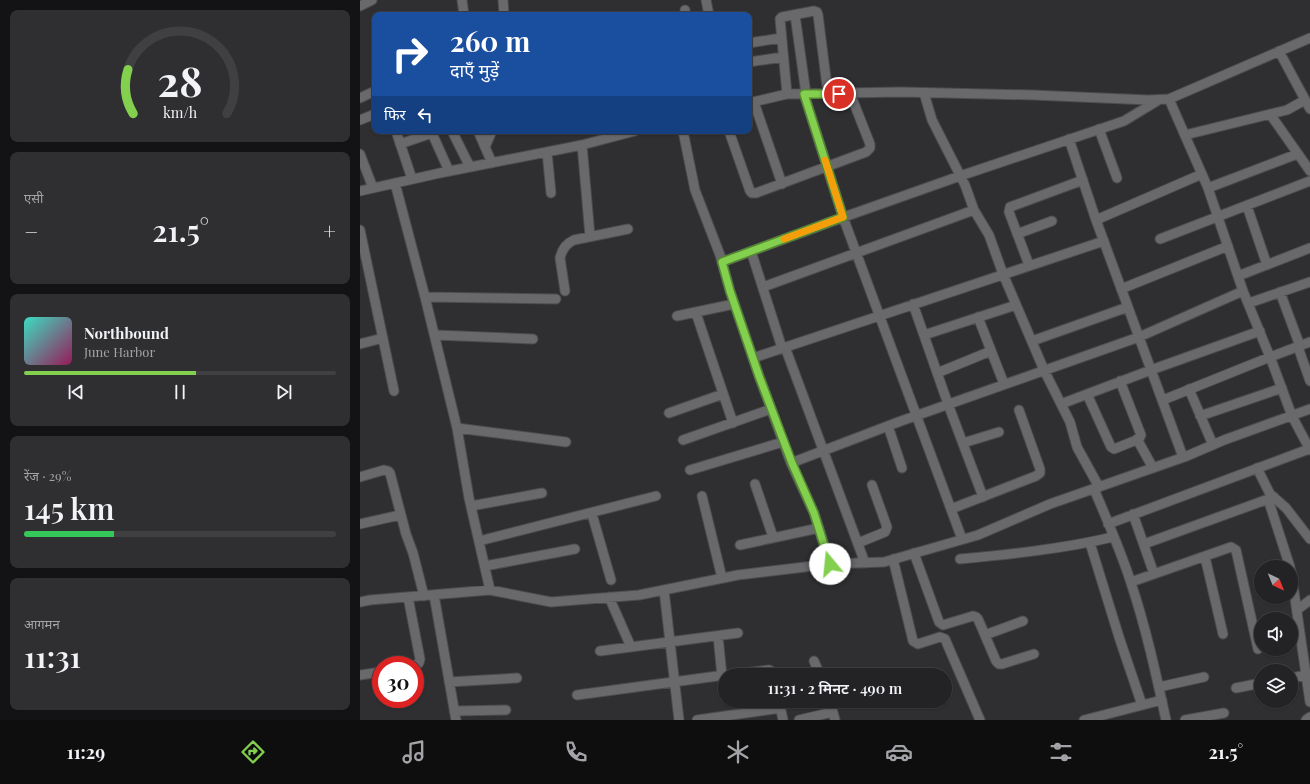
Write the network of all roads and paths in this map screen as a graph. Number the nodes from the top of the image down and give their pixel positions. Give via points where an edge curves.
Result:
1 (372, 0) edge
2 (462, 0) edge
3 (503, 0) edge
4 (706, 0) edge
5 (360, 6) edge
6 (464, 12) edge
7 (504, 12) edge
8 (708, 12) edge
9 (794, 15) junction
10 (781, 38) junction
11 (1310, 38) edge
12 (752, 43) edge
13 (1279, 51) junction
14 (783, 57) junction
15 (752, 62) edge
16 (372, 93) edge
17 (850, 93) junction
18 (924, 93) junction
19 (787, 94) junction
20 (805, 94) junction
21 (828, 94) junction
22 (360, 98) edge
23 (1165, 99) junction
24 (752, 102) edge
25 (1308, 104) edge
26 (1270, 114) junction
27 (372, 115) edge
28 (360, 120) edge
29 (1099, 129) junction
30 (397, 134) edge
31 (427, 134) edge
32 (433, 134) edge
33 (454, 134) edge
34 (479, 134) edge
35 (491, 134) edge
36 (616, 134) edge
37 (684, 134) edge
38 (730, 134) edge
39 (1185, 135) junction
40 (1069, 139) junction
41 (400, 144) junction
42 (582, 145) junction
43 (485, 147) junction
44 (547, 152) junction
45 (360, 154) edge
46 (1298, 154) junction
47 (492, 163) junction
48 (827, 166) junction
49 (470, 167) junction
50 (449, 171) junction
51 (1310, 171) edge
52 (1202, 174) junction
53 (960, 176) junction
54 (1117, 178) dead end
55 (412, 179) junction
56 (1083, 180) junction
57 (1310, 181) edge
58 (395, 183) junction
59 (782, 184) junction
60 (373, 188) junction
61 (1208, 188) junction
62 (360, 191) edge
63 (551, 193) dead end
64 (1247, 206) junction
65 (974, 210) junction
66 (843, 217) junction
67 (1218, 217) junction
68 (1096, 220) junction
69 (1052, 221) dead end
70 (628, 229) dead end
71 (360, 230) edge
72 (1017, 234) junction
73 (590, 236) junction
74 (1160, 239) dead end
75 (1104, 241) junction
76 (1228, 246) junction
77 (1310, 248) edge
78 (751, 251) junction
79 (857, 253) junction
80 (722, 262) junction
81 (1029, 265) junction
82 (1267, 265) junction
83 (1003, 274) junction
84 (1238, 276) junction
85 (1310, 282) edge
86 (763, 287) junction
87 (1121, 289) junction
88 (1243, 291) junction
89 (565, 292) dead end
90 (1280, 292) junction
91 (425, 297) junction
92 (556, 299) dead end
93 (734, 304) junction
94 (913, 304) junction
95 (1248, 304) junction
96 (1016, 305) junction
97 (1128, 307) junction
98 (696, 313) junction
99 (879, 315) junction
100 (678, 316) dead end
101 (978, 318) junction
102 (1260, 331) junction
103 (435, 335) junction
104 (924, 335) junction
105 (1139, 337) junction
106 (383, 338) junction
107 (533, 338) dead end
108 (1032, 341) junction
109 (1310, 342) edge
110 (360, 344) edge
111 (1299, 347) junction
112 (784, 348) junction
113 (991, 351) junction
114 (1270, 357) junction
115 (752, 358) junction
116 (1044, 370) junction
117 (1151, 370) junction
118 (937, 373) junction
119 (1310, 379) edge
120 (1120, 381) junction
121 (1004, 384) junction
122 (1282, 388) junction
123 (1189, 389) junction
124 (394, 391) dead end
125 (723, 394) junction
126 (1087, 394) junction
127 (1163, 400) junction
128 (948, 404) junction
129 (1061, 404) junction
130 (771, 409) junction
131 (1310, 409) edge
132 (1018, 410) dead end
133 (669, 413) dead end
134 (917, 415) junction
135 (1200, 416) junction
136 (1292, 416) junction
137 (733, 423) junction
138 (888, 426) junction
139 (457, 428) junction
140 (999, 432) dead end
141 (1137, 439) junction
142 (683, 440) dead end
143 (566, 442) dead end
144 (783, 442) junction
145 (963, 443) junction
146 (1213, 445) junction
147 (1310, 449) edge
148 (824, 450) junction
149 (1184, 457) junction
150 (792, 463) junction
151 (902, 468) dead end
152 (1153, 468) junction
153 (1258, 468) junction
154 (690, 470) dead end
155 (360, 477) edge
156 (755, 484) dead end
157 (872, 484) dead end
158 (1096, 488) junction
159 (542, 493) dead end
160 (656, 496) dead end
161 (702, 496) dead end
162 (983, 497) junction
163 (1271, 498) junction
164 (471, 506) junction
165 (952, 509) junction
166 (592, 514) junction
167 (1133, 514) junction
168 (400, 515) junction
169 (360, 524) edge
170 (1108, 524) junction
171 (819, 528) junction
172 (773, 537) junction
173 (1113, 538) junction
174 (962, 539) junction
175 (1310, 539) edge
176 (479, 541) junction
177 (858, 543) junction
178 (1090, 543) junction
179 (1144, 544) junction
180 (740, 545) dead end
181 (575, 549) dead end
182 (914, 553) junction
183 (1205, 556) junction
184 (893, 559) junction
185 (960, 559) dead end
186 (1288, 560) edge
187 (865, 563) junction
188 (830, 564) junction
189 (485, 566) junction
190 (1154, 574) junction
191 (722, 578) junction
192 (611, 580) dead end
193 (1131, 582) junction
194 (490, 590) junction
195 (664, 590) junction
196 (429, 596) junction
197 (408, 597) junction
198 (609, 597) junction
199 (1310, 600) edge
200 (360, 602) edge
201 (1297, 604) edge
202 (1298, 610) junction
203 (1023, 621) dead end
204 (1254, 631) edge
205 (738, 633) dead end
206 (1223, 634) dead end
207 (985, 635) junction
208 (718, 636) junction
209 (670, 642) junction
210 (631, 647) junction
211 (600, 651) dead end
212 (1034, 654) dead end
213 (419, 656) edge
214 (814, 661) dead end
215 (724, 668) edge
216 (817, 668) edge
217 (372, 674) edge
218 (1307, 675) junction
219 (360, 676) edge
220 (718, 676) edge
221 (1204, 677) dead end
222 (1298, 677) edge
223 (517, 678) dead end
224 (449, 682) junction
225 (675, 682) junction
226 (1254, 684) edge
227 (1159, 687) junction
228 (1236, 688) dead end
229 (577, 694) dead end
230 (1162, 700) junction
231 (1310, 702) edge
232 (1142, 705) junction
233 (771, 708) edge
234 (781, 708) edge
235 (506, 710) dead end
236 (1224, 713) dead end
237 (455, 716) edge
238 (834, 716) edge
239 (743, 717) edge
240 (1310, 717) edge
241 (679, 720) edge
242 (697, 720) edge
243 (783, 720) edge
244 (799, 720) edge
245 (980, 720) edge
246 (1084, 720) edge
247 (1166, 720) edge
248 (1185, 720) edge
249 (1306, 720) edge

1 - 5 street
2 - 6 street
3 - 7 street
4 - 8 street
9 - 10 street via 780,19
9 - 20 street
9 - 21 street via 817,12
10 - 12 street
10 - 14 street
11 - 13 street
13 - 23 street
13 - 25 street
14 - 15 street
14 - 19 street
16 - 22 street
17 - 18 street
17 - 21 street
17 - 48 street via 870,148 866,152
18 - 23 street
18 - 53 street via 932,120
19 - 20 street
19 - 24 street
20 - 21 street
20 - 48 street
23 - 29 street via 1124,121
23 - 39 street
24 - 59 street
25 - 26 street
26 - 39 street
26 - 46 street
27 - 28 street
29 - 40 street
29 - 54 street
30 - 41 street
31 - 41 street
32 - 50 street
33 - 49 street
34 - 43 street
35 - 43 street
36 - 42 street
37 - 80 street via 695,190
38 - 59 street via 752,193
39 - 52 street
40 - 53 street
40 - 56 street
41 - 55 street
42 - 44 street
42 - 73 street
43 - 47 street
44 - 47 street
44 - 63 street
45 - 60 street
46 - 51 street
46 - 61 street
47 - 49 street
48 - 59 street
48 - 66 street
49 - 50 street
50 - 55 street
52 - 61 street
52 - 68 street
53 - 65 street
53 - 66 street
55 - 58 street
56 - 68 street
56 - 72 street via 1010,207 1008,212
57 - 64 street
58 - 60 street
58 - 91 street
60 - 62 street
61 - 67 street
64 - 67 street
64 - 82 street
65 - 79 street
65 - 83 street via 989,236
66 - 78 street
66 - 79 street
67 - 74 street
67 - 76 street
68 - 75 street
69 - 72 street
70 - 73 street
71 - 106 street
72 - 81 street
73 - 89 street via 570,242 561,253
75 - 81 street
75 - 87 street
76 - 84 street
76 - 87 street
77 - 82 street
78 - 80 street
78 - 86 street
79 - 86 street
79 - 99 street
80 - 93 street
81 - 83 street
82 - 84 street
83 - 94 street
83 - 96 street
84 - 88 street
85 - 90 street
86 - 112 street
87 - 97 street
88 - 95 street
88 - 105 street
90 - 95 street
90 - 111 street
91 - 92 street
91 - 103 street
93 - 98 street
93 - 115 street
94 - 99 street
94 - 104 street
95 - 102 street
96 - 101 street
96 - 108 street
97 - 105 street
97 - 108 street
98 - 100 street
98 - 125 street
99 - 112 street
99 - 134 street
101 - 104 street
101 - 113 street
102 - 114 street
102 - 117 street
103 - 107 street
103 - 139 street
104 - 118 street
105 - 116 street
105 - 117 street
106 - 110 street
106 - 124 street
108 - 116 street
109 - 111 street
111 - 114 street
111 - 119 street
112 - 115 street
112 - 148 street
113 - 118 street
113 - 121 street
114 - 122 street
114 - 123 street
115 - 130 street
116 - 121 street
116 - 129 street
117 - 120 street
117 - 127 street
118 - 128 street
120 - 126 street
120 - 141 street via 1141,435
121 - 128 street
122 - 135 street
122 - 136 street
123 - 127 street
123 - 135 street
125 - 133 street
125 - 137 street
126 - 129 street
126 - 141 street via 1112,448
127 - 149 street
128 - 134 street
128 - 145 street
129 - 158 street
130 - 137 street
130 - 144 street
131 - 136 street
132 - 162 street via 1040,473
134 - 138 street
134 - 165 street
135 - 146 street
136 - 146 street
136 - 147 street
137 - 142 street
138 - 148 street
138 - 151 street
139 - 143 street
139 - 164 street
140 - 145 street
141 - 152 street
144 - 150 street
144 - 154 street
145 - 162 street
146 - 149 street
147 - 153 street
148 - 150 street
148 - 177 street
149 - 152 street
150 - 171 street
152 - 158 street
153 - 163 street
153 - 167 street
155 - 168 street via 388,471
156 - 172 street
157 - 177 street via 887,530
158 - 170 street
158 - 174 street
159 - 164 street
160 - 166 street
161 - 191 street
162 - 165 street
163 - 175 street via 1286,508
163 - 179 street
163 - 186 street
164 - 176 street
165 - 174 street
166 - 176 street
166 - 192 street
167 - 170 street
167 - 179 street
168 - 169 street
168 - 196 street
170 - 173 street
171 - 172 street
171 - 188 street
172 - 180 street
173 - 178 street
173 - 193 street
174 - 182 street
176 - 189 street
177 - 187 street
178 - 185 street via 1029,553
178 - 232 street
179 - 190 street
181 - 189 street
182 - 184 street
182 - 207 street via 939,622 943,625 973,616 976,617
183 - 190 street
183 - 204 street via 1231,548 1236,550
183 - 206 street
184 - 187 street
184 - 245 street via 913,641 918,644 940,637 945,639
187 - 188 street
188 - 191 street
189 - 194 street
190 - 193 street
191 - 195 street
193 - 227 street
194 - 196 street
194 - 198 street via 551,602
195 - 198 street
195 - 209 street
196 - 197 street
196 - 224 street
197 - 200 street
197 - 213 street
198 - 210 street
199 - 202 street
201 - 202 street
202 - 218 street
203 - 207 street
205 - 208 street
207 - 212 street via 999,664
208 - 209 street
208 - 215 street
209 - 210 street
209 - 225 street
210 - 211 street
214 - 216 street
217 - 219 street
218 - 222 street
218 - 231 street
220 - 225 street
221 - 227 street
223 - 224 street
224 - 237 street
225 - 229 street
225 - 241 street
226 - 228 street
227 - 230 street
230 - 232 street
230 - 247 street
232 - 246 street
233 - 239 street
234 - 243 street
235 - 237 street
236 - 248 street
238 - 244 street
239 - 242 street
240 - 249 street

